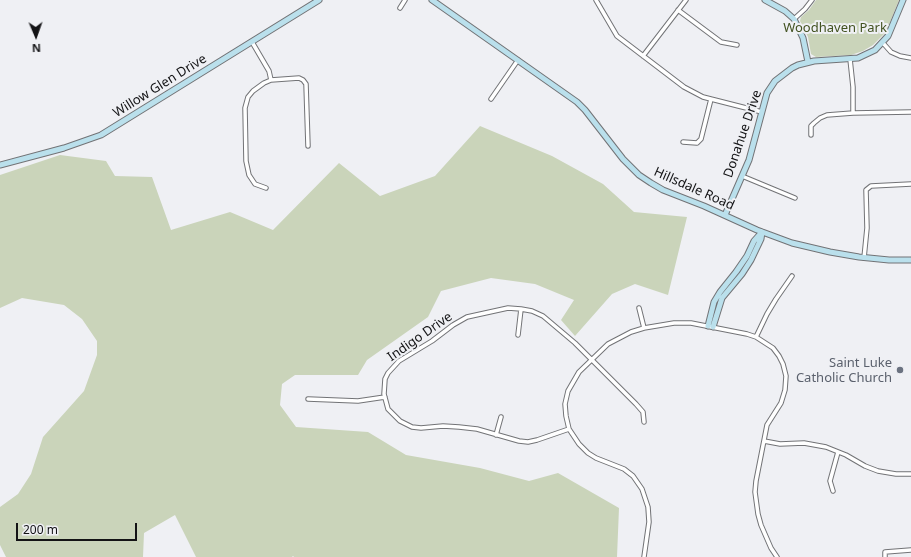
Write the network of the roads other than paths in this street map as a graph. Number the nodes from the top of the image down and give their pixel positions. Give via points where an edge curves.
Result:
1 (319, 0) edge
2 (405, 0) edge
3 (432, 0) edge
4 (596, 0) edge
5 (686, 0) edge
6 (765, 0) edge
7 (812, 0) edge
8 (903, 0) edge
9 (400, 8) dead end
10 (678, 10) junction
11 (794, 19) junction
12 (252, 42) junction
13 (883, 43) junction
14 (737, 45) dead end
15 (643, 56) junction
16 (911, 58) edge
17 (850, 59) junction
18 (518, 60) junction
19 (808, 62) junction
20 (271, 80) junction
21 (491, 99) dead end
22 (711, 99) junction
23 (762, 112) junction
24 (911, 112) edge
25 (853, 113) junction
26 (811, 135) dead end
27 (683, 142) dead end
28 (308, 146) dead end
29 (0, 165) edge
30 (742, 176) junction
31 (911, 184) edge
32 (266, 188) dead end
33 (795, 198) dead end
34 (725, 215) junction
35 (762, 232) junction
36 (864, 258) junction
37 (911, 260) edge
38 (792, 276) dead end
39 (638, 308) dead end
40 (521, 309) junction
41 (711, 327) junction
42 (644, 328) junction
43 (518, 335) dead end
44 (756, 337) junction
45 (592, 360) junction
46 (385, 397) junction
47 (308, 399) dead end
48 (501, 418) dead end
49 (644, 422) dead end
50 (569, 428) junction
51 (496, 435) junction
52 (764, 441) junction
53 (838, 452) junction
54 (911, 474) edge
55 (833, 491) dead end
56 (911, 550) edge
57 (644, 557) edge
58 (777, 557) edge
59 (885, 557) edge

1 - 12 main road, Willow Glen Drive
2 - 9 street
3 - 18 main road, Hillsdale Road
4 - 15 street via 617,36
5 - 10 street
6 - 11 main road
7 - 11 street
8 - 13 main road, Donahue Drive via 893,28
10 - 14 street via 721,42
10 - 15 street
11 - 19 main road via 803,38
12 - 20 street via 269,71
12 - 29 main road, Willow Glen Drive via 101,135
13 - 16 street via 891,52
13 - 17 main road, Donahue Drive via 866,55
15 - 22 street via 693,93
17 - 19 main road, Donahue Drive
17 - 25 street
18 - 21 street
18 - 34 main road, Hillsdale Road via 568,94 581,106 639,175 663,190
19 - 23 main road, Donahue Drive via 792,68 775,81
20 - 28 street via 299,78 306,84
20 - 32 street via 251,94 245,114 245,153 248,172 255,184
22 - 23 street
22 - 27 street via 701,139 697,143
23 - 30 main road, Donahue Drive
24 - 25 street
25 - 26 street via 823,116 811,126
30 - 33 street
30 - 34 main road, Donahue Drive
31 - 36 street via 871,186 866,190 867,228
34 - 35 main road, Hillsdale Road
35 - 36 main road, Hillsdale Road via 792,243
35 - 41 main road via 751,260 722,298
36 - 37 main road, Hillsdale Road
38 - 44 street via 767,314
39 - 42 street
40 - 43 street
40 - 45 street, Indigo Drive via 535,312 547,319
40 - 46 street, Indigo Drive via 508,308 467,316 453,325 432,342 395,364 385,379
41 - 42 street via 674,323
41 - 44 street
42 - 45 street via 624,334 608,344
44 - 52 street via 776,352 786,376 784,395 767,425
45 - 49 street, Indigo Drive via 643,412
45 - 50 street via 579,372 567,395 565,408
46 - 47 street via 358,401
46 - 51 street, Indigo Drive via 390,412 408,425 421,428 443,426 477,429
48 - 51 street
50 - 51 street, Indigo Drive via 528,442
50 - 57 street via 577,442 588,453 624,469 633,476 642,489 648,506 649,522
52 - 53 street via 812,444
52 - 58 street via 755,492 761,525
53 - 54 street via 878,471
53 - 55 street via 830,481
56 - 59 street via 885,552

